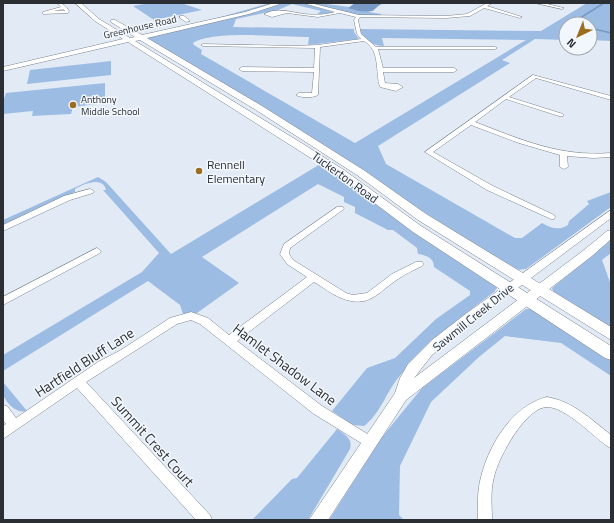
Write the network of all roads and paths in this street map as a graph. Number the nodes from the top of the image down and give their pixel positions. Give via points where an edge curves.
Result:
1 (58, 3) edge
2 (78, 3) edge
3 (265, 3) edge
4 (280, 3) edge
5 (305, 3) edge
6 (490, 3) edge
7 (537, 3) edge
8 (315, 4) edge
9 (64, 7) dead end
10 (484, 7) junction
11 (562, 8) dead end
12 (287, 12) dead end
13 (340, 12) junction
14 (359, 16) junction
15 (520, 17) dead end
16 (108, 18) dead end
17 (131, 37) junction
18 (364, 40) junction
19 (203, 45) dead end
20 (318, 46) junction
21 (375, 48) junction
22 (495, 48) dead end
23 (3, 64) edge
24 (16, 64) junction
25 (3, 69) edge
26 (242, 69) dead end
27 (316, 70) junction
28 (380, 70) junction
29 (454, 70) dead end
30 (382, 84) dead end
31 (299, 95) dead end
32 (504, 97) junction
33 (611, 98) edge
34 (561, 115) dead end
35 (470, 122) junction
36 (317, 146) junction
37 (306, 150) junction
38 (563, 153) junction
39 (611, 155) edge
40 (564, 167) dead end
41 (90, 191) dead end
42 (340, 209) dead end
43 (611, 213) edge
44 (551, 217) dead end
45 (3, 228) edge
46 (611, 233) edge
47 (97, 251) dead end
48 (419, 264) dead end
49 (314, 277) junction
50 (521, 279) junction
51 (509, 287) junction
52 (539, 290) junction
53 (527, 300) junction
54 (3, 302) edge
55 (181, 318) joint
56 (611, 334) edge
57 (229, 341) junction
58 (611, 354) edge
59 (78, 382) junction
60 (401, 396) junction
61 (3, 410) edge
62 (14, 425) junction
63 (3, 433) edge
64 (370, 442) junction
65 (611, 442) edge
66 (204, 520) edge
67 (318, 520) edge
68 (485, 520) edge

1 - 9 street
2 - 17 main road, Tuckerton Road via 97,20
3 - 17 main road, Greenhouse Road via 185,19
4 - 17 main road, Greenhouse Road
5 - 8 street
6 - 10 street
7 - 11 street
8 - 13 street
10 - 14 street via 476,12 457,16
10 - 15 street
12 - 13 street via 317,16
13 - 14 street
14 - 18 street via 356,20 357,31
16 - 17 main road, Tuckerton Road
17 - 24 main road, Greenhouse Road
17 - 36 main road, Tuckerton Road via 259,108
17 - 37 main road, Tuckerton Road
18 - 20 street
18 - 21 street
19 - 20 street
20 - 27 street
21 - 22 street
21 - 28 street
23 - 24 main road, Greenhouse Road
24 - 25 main road, Greenhouse Road
26 - 27 street
27 - 31 street via 315,95
28 - 29 street
28 - 30 street
32 - 33 street via 534,76
32 - 34 street
32 - 35 street
35 - 38 street via 533,146
35 - 44 street via 428,152 500,193
36 - 37 main road
36 - 50 main road, Tuckerton Road via 361,173 422,217
37 - 51 main road, Tuckerton Road via 340,172 400,218
38 - 39 street
38 - 40 street
41 - 45 street via 67,198
42 - 49 street via 289,244 284,252 290,262
43 - 50 street, Sawmill Creek Drive
46 - 52 street, Sawmill Creek Drive
47 - 54 street
48 - 49 street via 395,276 370,296 361,298 343,295
49 - 57 street
50 - 51 street, Sawmill Creek Drive
50 - 52 main road, Tuckerton Road
51 - 53 main road, Tuckerton Road
51 - 60 street, Sawmill Creek Drive via 436,345 408,376
52 - 53 street, Sawmill Creek Drive
52 - 56 main road, Tuckerton Road
53 - 58 main road, Tuckerton Road
53 - 60 street, Sawmill Creek Drive
55 - 57 street, Hamlet Shadow Lane via 200,318
55 - 59 street, Hartfield Bluff Lane
57 - 64 street, Hamlet Shadow Lane via 318,410
59 - 62 street, Hartfield Bluff Lane
59 - 66 street, Summit Crest Court
60 - 64 street, Sawmill Creek Drive
61 - 62 street
62 - 63 street, Hartfield Bluff Lane
64 - 67 street, Sawmill Creek Drive
65 - 68 street via 557,404 537,404 501,442 487,477

